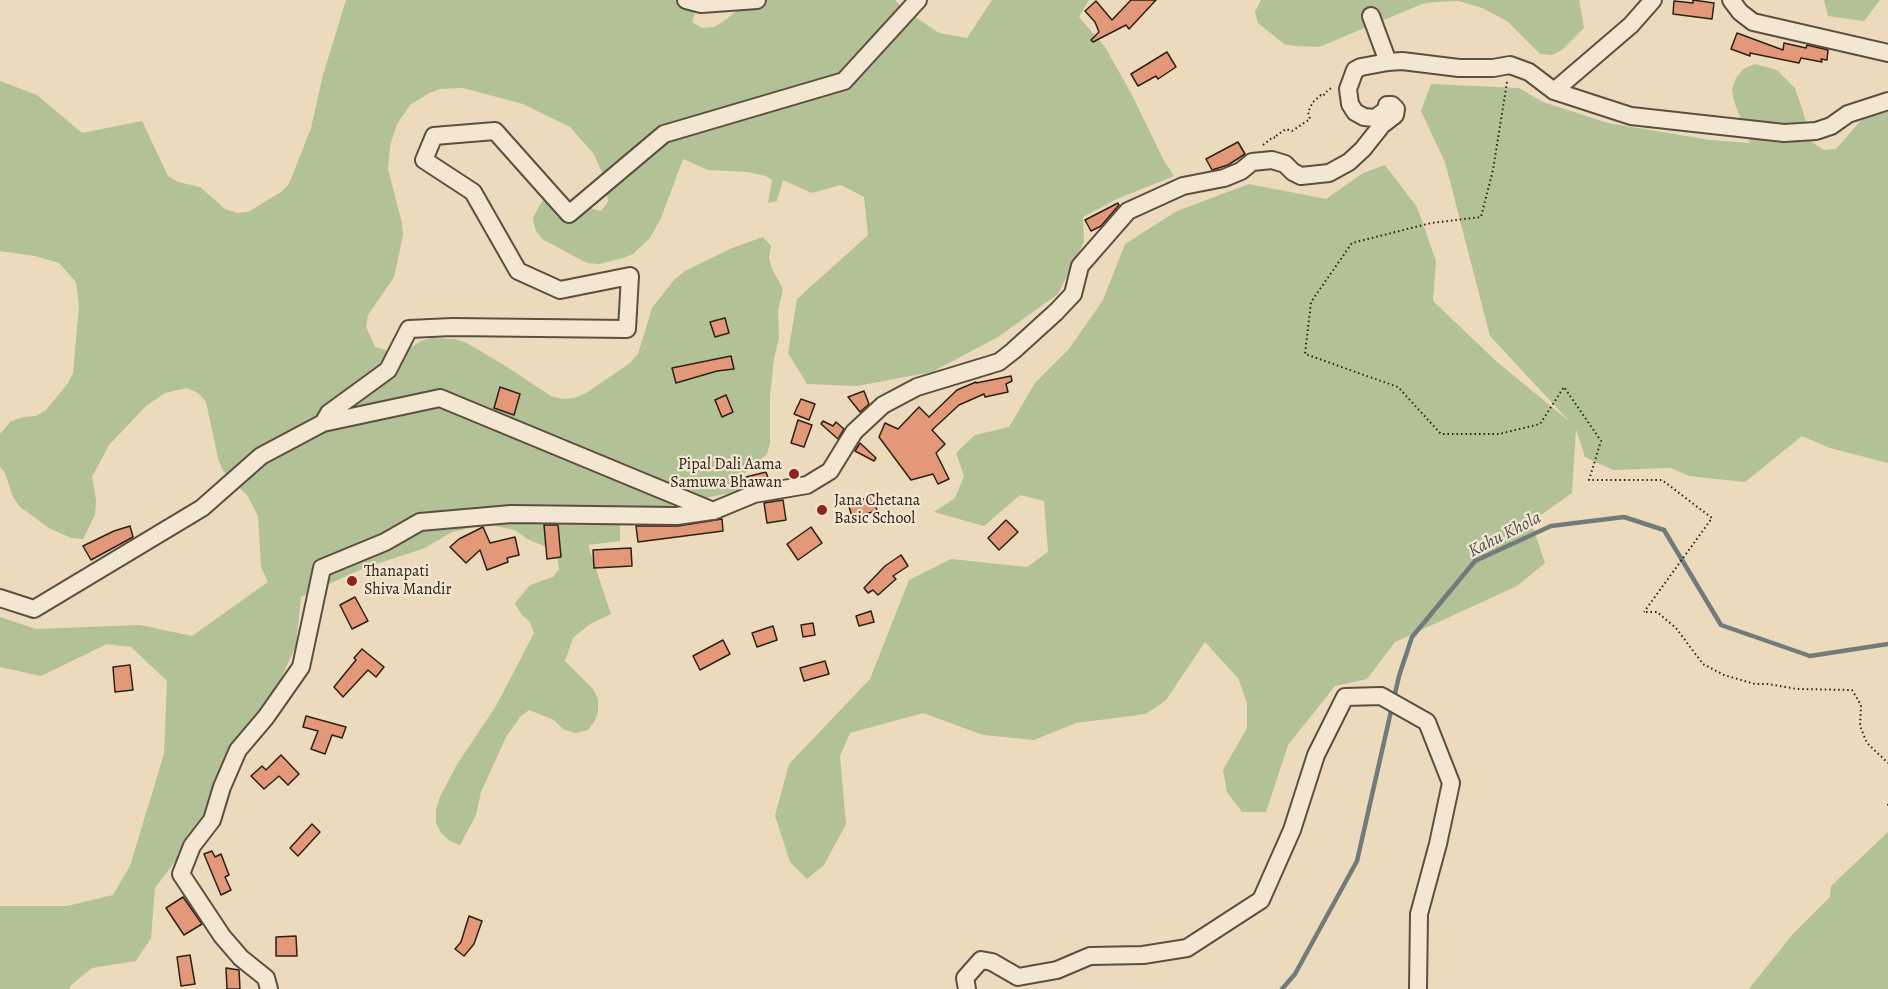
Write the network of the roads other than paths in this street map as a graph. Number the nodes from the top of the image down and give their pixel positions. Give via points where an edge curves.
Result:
1 (686, 0) edge
2 (757, 0) edge
3 (918, 0) edge
4 (1653, 0) edge
5 (1731, 0) edge
6 (1371, 16) dead end
7 (1888, 53) edge
8 (1388, 62) junction
9 (1554, 91) junction
10 (1888, 101) edge
11 (323, 423) junction
12 (713, 511) junction
13 (0, 598) edge
14 (49, 600) junction
15 (0, 607) edge
16 (269, 989) edge
17 (967, 989) edge
18 (1418, 989) edge

1 - 2 street via 701,4
3 - 11 street via 844,81 664,134 569,214 495,131 434,136 424,160 473,192 518,271 560,290 630,276 627,329 409,329 388,370 329,413
4 - 9 street
5 - 7 street via 1753,22
6 - 8 street
8 - 9 street via 1459,68 1510,65 1529,72
8 - 12 street via 1355,70 1348,89 1355,112 1374,118 1387,105 1396,109 1395,115 1349,162 1329,173 1301,176 1272,160 1254,162 1224,178 1183,186 1128,211 1080,266 1073,294 999,362 917,387 883,405 854,432 830,471 807,485 754,494
9 - 10 street via 1631,116 1784,133 1816,131 1848,114
11 - 12 street via 440,398
11 - 14 street via 261,456 202,508
12 - 16 street via 677,516 511,514 420,522 385,542 322,568 301,667 238,750 212,820 192,846 181,874 222,936 266,978
13 - 14 street via 34,609
14 - 15 street via 42,611 14,614
17 - 18 street via 966,978 981,960 1018,977 1057,970 1090,956 1143,955 1187,948 1261,900 1292,830 1316,755 1345,697 1381,696 1427,722 1451,783 1419,914

